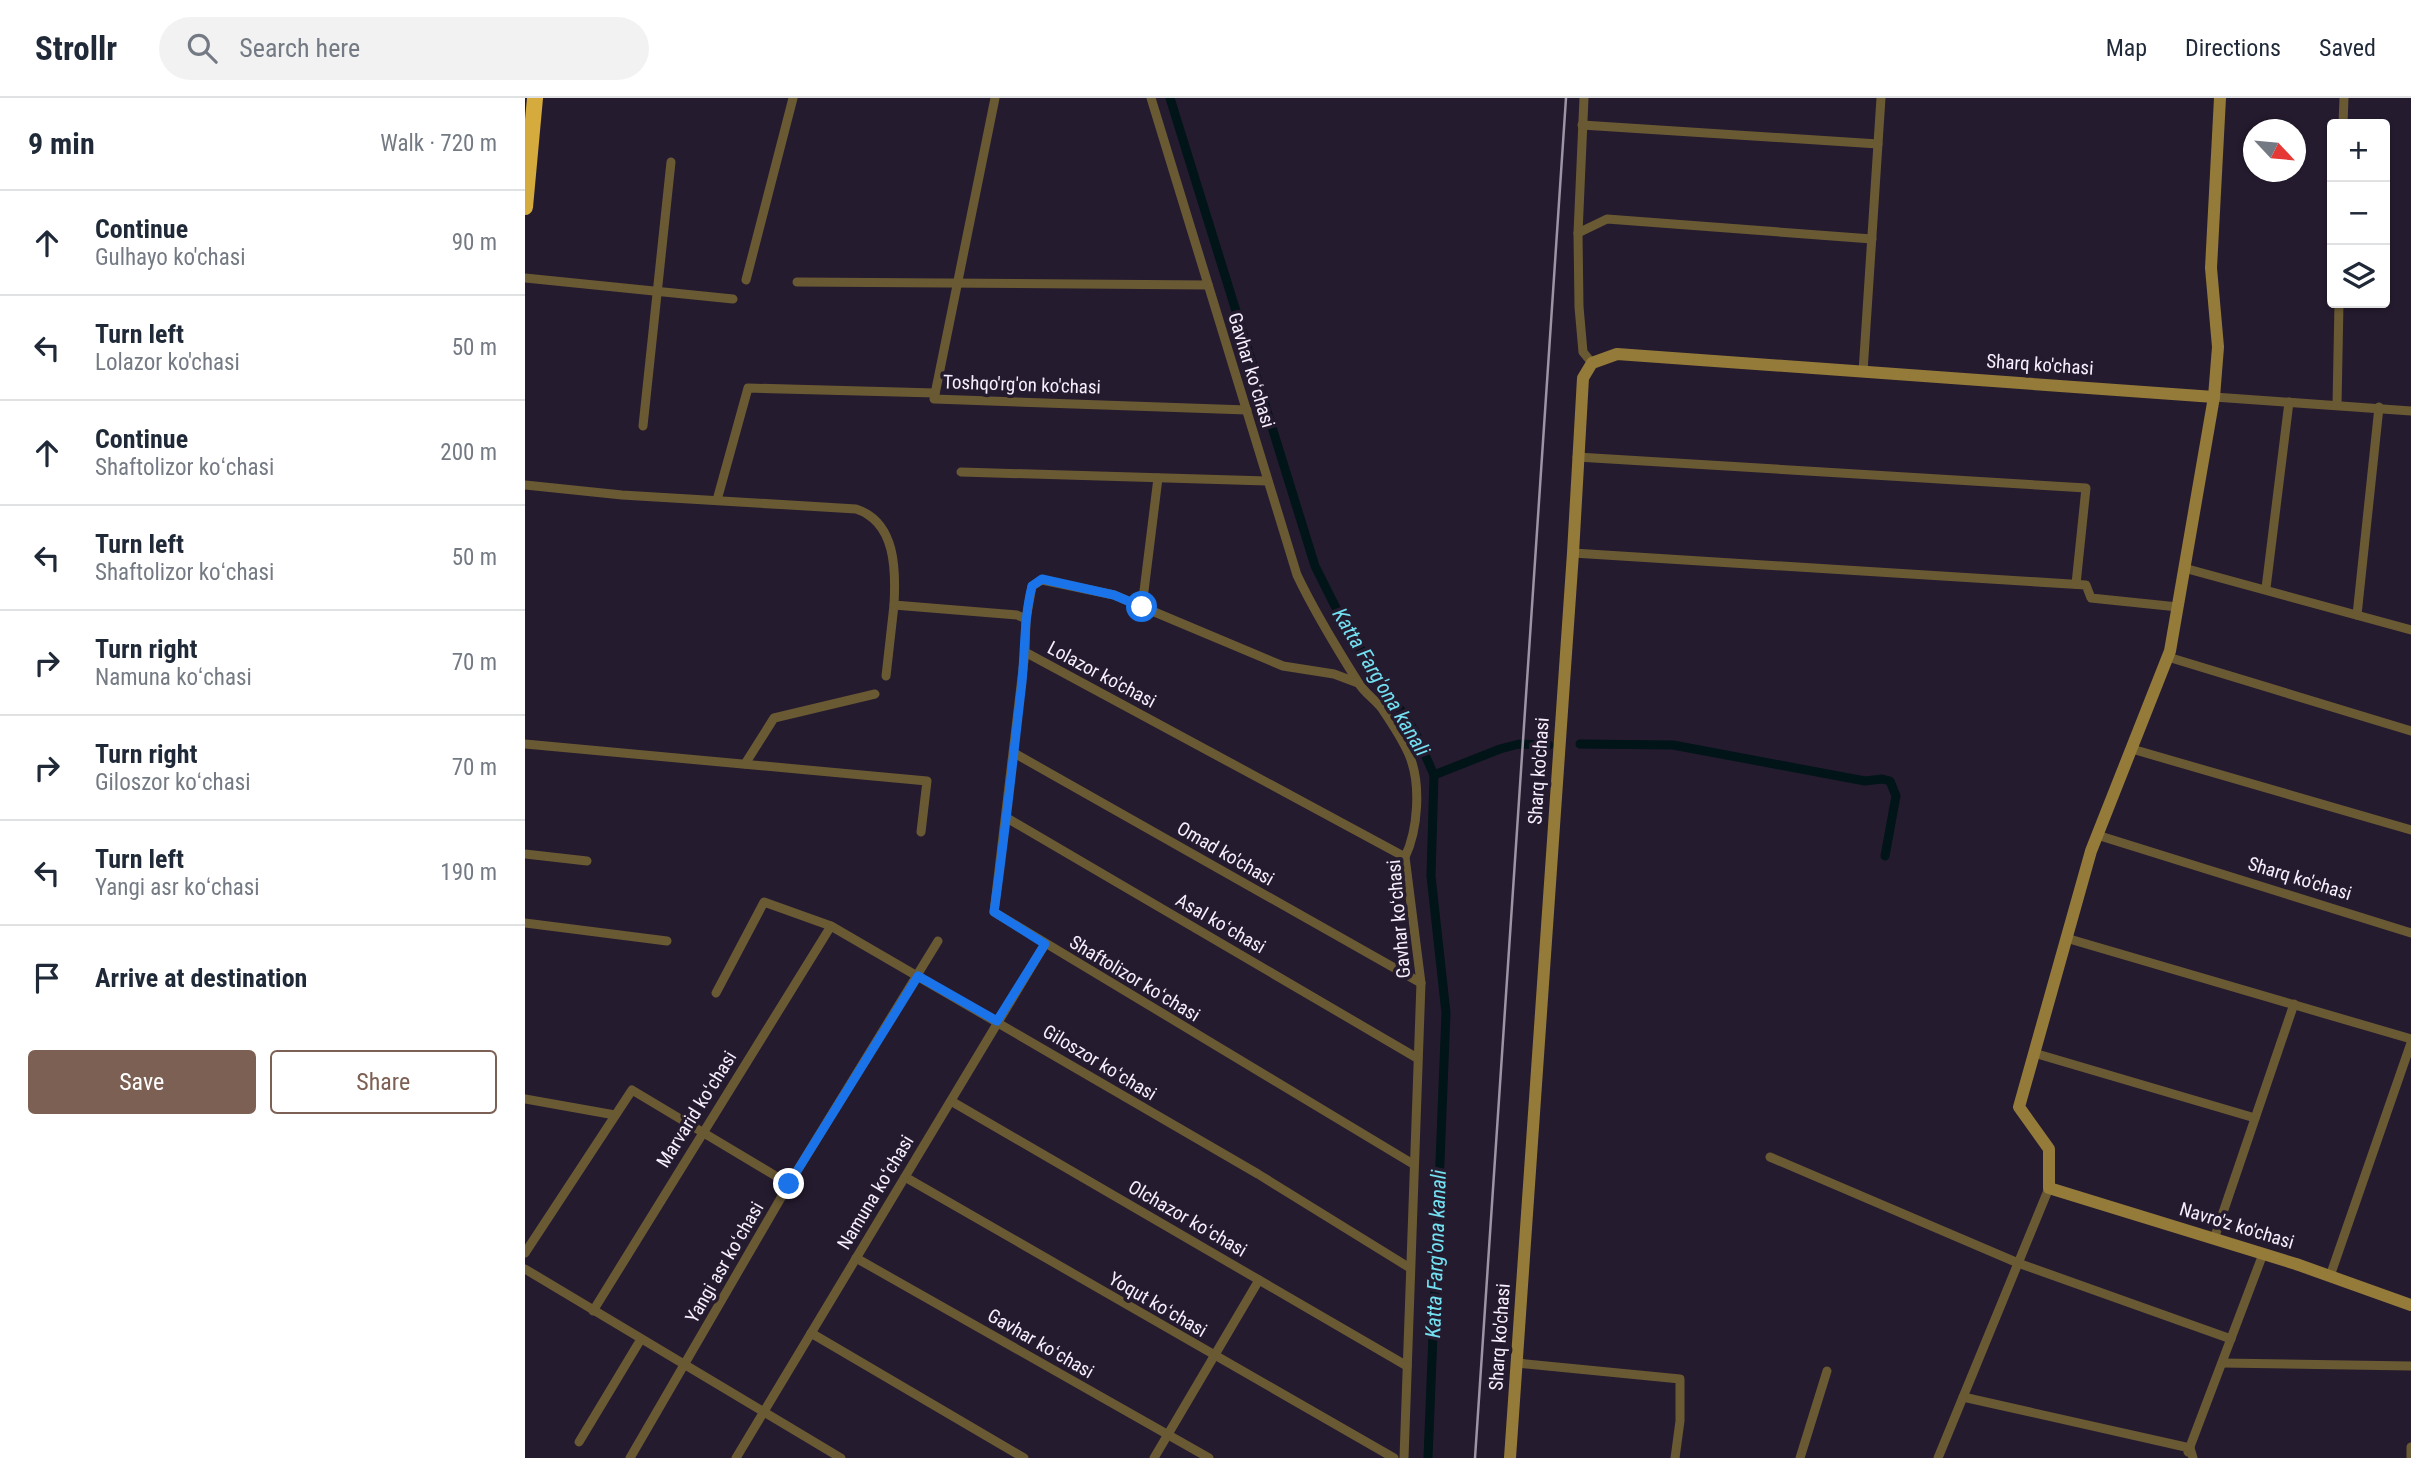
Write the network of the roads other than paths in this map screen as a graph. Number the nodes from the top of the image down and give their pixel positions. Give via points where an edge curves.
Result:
1 (535, 98) edge
2 (793, 98) edge
3 (996, 98) edge
4 (1151, 98) edge
5 (1584, 98) edge
6 (1881, 98) edge
7 (2220, 98) edge
8 (2344, 98) edge
9 (2343, 119) edge
10 (1582, 125) junction
11 (1878, 144) junction
12 (671, 162) dead end
13 (525, 207) edge
14 (1578, 233) junction
15 (1872, 239) junction
16 (525, 278) edge
17 (746, 280) dead end
18 (797, 282) dead end
19 (958, 284) junction
20 (1208, 285) junction
21 (658, 291) junction
22 (733, 299) dead end
23 (2339, 308) edge
24 (1592, 362) junction
25 (1863, 372) junction
26 (935, 393) junction
27 (2214, 397) junction
28 (2290, 402) junction
29 (2337, 405) junction
30 (2379, 407) junction
31 (1247, 410) junction
32 (2411, 411) edge
33 (643, 426) dead end
34 (1577, 457) junction
35 (961, 472) dead end
36 (1158, 478) junction
37 (1266, 481) junction
38 (525, 485) edge
39 (716, 500) junction
40 (1573, 553) junction
41 (2184, 568) junction
42 (2076, 584) junction
43 (2266, 589) junction
44 (894, 605) junction
45 (1142, 607) junction
46 (2178, 607) junction
47 (2357, 615) junction
48 (1025, 619) junction
49 (2411, 630) edge
50 (1025, 652) junction
51 (2168, 657) junction
52 (886, 676) dead end
53 (1358, 684) junction
54 (875, 694) dead end
55 (2411, 731) edge
56 (525, 744) edge
57 (2131, 748) junction
58 (1014, 752) junction
59 (745, 764) junction
60 (1007, 818) junction
61 (2411, 830) edge
62 (921, 832) dead end
63 (2097, 835) junction
64 (525, 854) edge
65 (1405, 857) junction
66 (587, 861) dead end
67 (525, 923) edge
68 (831, 926) junction
69 (2411, 933) edge
70 (2066, 938) junction
71 (938, 941) dead end
72 (667, 942) dead end
73 (1045, 944) junction
74 (918, 976) junction
75 (1421, 983) junction
76 (716, 993) dead end
77 (2294, 1004) junction
78 (997, 1021) junction
79 (2411, 1041) edge
80 (2034, 1053) junction
81 (1417, 1058) junction
82 (525, 1099) edge
83 (951, 1101) junction
84 (615, 1115) junction
85 (2255, 1118) junction
86 (701, 1134) junction
87 (1770, 1157) dead end
88 (1413, 1164) junction
89 (905, 1177) junction
90 (789, 1184) junction
91 (2049, 1188) junction
92 (2214, 1239) junction
93 (525, 1253) edge
94 (2263, 1254) junction
95 (856, 1258) junction
96 (2018, 1263) junction
97 (1410, 1268) junction
98 (525, 1269) edge
99 (2330, 1276) junction
100 (1259, 1280) junction
101 (2411, 1305) edge
102 (593, 1311) junction
103 (811, 1333) junction
104 (641, 1339) junction
105 (2231, 1339) junction
106 (1214, 1357) junction
107 (1517, 1363) junction
108 (2222, 1363) junction
109 (685, 1366) junction
110 (1407, 1366) junction
111 (2411, 1366) edge
112 (1827, 1371) dead end
113 (1963, 1397) junction
114 (763, 1413) junction
115 (1168, 1435) junction
116 (579, 1443) dead end
117 (2411, 1447) edge
118 (2190, 1455) edge
119 (630, 1458) edge
120 (736, 1458) edge
121 (841, 1458) edge
122 (1024, 1458) edge
123 (1154, 1458) edge
124 (1209, 1458) edge
125 (1394, 1458) edge
126 (1404, 1458) edge
127 (1510, 1458) edge
128 (1675, 1458) edge
129 (1800, 1458) edge
130 (1938, 1458) edge
131 (2411, 1458) edge

1 - 13 highway
2 - 17 street
3 - 19 street, Toshqo'rg'on ko'chasi
4 - 20 street, Gavhar koʻchasi
5 - 10 street
6 - 11 street
7 - 27 main road via 2211,268 2218,346
8 - 9 street
10 - 11 street
10 - 14 street
11 - 15 street
12 - 21 street
14 - 15 street via 1607,219
14 - 24 street via 1583,352
15 - 25 street
16 - 21 street
18 - 19 street
19 - 20 street
19 - 26 street, Toshqo'rg'on ko'chasi
20 - 31 street, Gavhar koʻchasi
21 - 22 street
21 - 33 street
23 - 29 street
24 - 25 main road, Sharq ko'chasi via 1617,355
24 - 34 main road, Sharq ko'chasi via 1582,383
25 - 27 main road, Sharq ko'chasi
26 - 31 street, Toshqo'rg'on ko'chasi via 933,399
26 - 39 street via 748,388
27 - 28 street, Sharq ko'chasi
27 - 41 main road
28 - 29 street, Sharq ko'chasi
28 - 43 street
29 - 30 street, Sharq ko'chasi
30 - 32 street, Sharq ko'chasi
30 - 47 street
31 - 37 street, Gavhar koʻchasi
34 - 40 main road, Sharq ko'chasi
34 - 42 street via 2086,488
35 - 36 street
36 - 37 street
36 - 45 street
37 - 53 street, Gavhar koʻchasi via 1297,575
38 - 39 street
39 - 44 street via 867,513 891,546
40 - 42 street
40 - 107 main road, Sharq ko'chasi
41 - 43 street
41 - 46 main road
42 - 46 street via 2086,584 2091,598
43 - 47 street
44 - 48 street
44 - 52 street
45 - 48 street, Lolazor ko'chasi via 1114,595 1042,579 1032,586
45 - 53 street via 1283,666 1333,674
46 - 51 main road
47 - 49 street
48 - 50 street, Lolazor ko'chasi
50 - 58 street, Shaftolizor koʻchasi
50 - 65 street, Lolazor ko'chasi
51 - 55 street
51 - 57 main road
53 - 65 street, Gavhar koʻchasi via 1381,708 1411,758 1416,796 1413,841
54 - 59 street via 774,718
56 - 59 street
57 - 61 street
57 - 63 main road
58 - 60 street, Shaftolizor koʻchasi
58 - 75 street, Omad ko'chasi
59 - 62 street via 927,780
60 - 73 street, Shaftolizor koʻchasi via 994,912
60 - 81 street, Asal koʻchasi
63 - 69 street, Sharq ko'chasi
63 - 70 main road
64 - 66 street
65 - 75 street, Gavhar koʻchasi
67 - 72 street
68 - 74 street, Giloszor koʻchasi
68 - 76 street, Giloszor koʻchasi via 764,902
68 - 86 street, Marvarid koʻchasi
70 - 77 street
70 - 80 main road
71 - 74 street, Yangi asr koʻchasi
73 - 78 street, Namuna koʻchasi
73 - 88 street, Shaftolizor koʻchasi
74 - 78 street, Giloszor koʻchasi
74 - 90 street, Yangi asr koʻchasi
75 - 81 street, Gavhar koʻchasi
77 - 79 street
77 - 85 street
78 - 83 street, Namuna koʻchasi
78 - 97 street, Giloszor koʻchasi
79 - 99 street
80 - 85 street
80 - 91 main road via 2019,1107 2049,1149
81 - 88 street, Gavhar koʻchasi
82 - 84 street
83 - 89 street, Namuna koʻchasi
83 - 100 street, Olchazor koʻchasi
84 - 86 street via 632,1090
84 - 93 street
85 - 92 street
86 - 90 street
86 - 102 street, Marvarid koʻchasi
87 - 96 street
88 - 97 street, Gavhar koʻchasi
89 - 95 street, Namuna koʻchasi
89 - 106 street, Yoqut koʻchasi
90 - 109 street, Yangi asr koʻchasi
91 - 92 main road, Navro'z ko'chasi
91 - 96 street
92 - 94 main road, Navro'z ko'chasi
94 - 99 main road, Navro'z ko'chasi
94 - 105 street
95 - 103 street, Namuna koʻchasi
95 - 115 street, Gavhar koʻchasi
96 - 105 street
96 - 113 street
97 - 110 street, Gavhar koʻchasi
98 - 102 street
99 - 101 main road, Navro'z ko'chasi
100 - 106 street
100 - 110 street, Olchazor koʻchasi
102 - 104 street
103 - 114 street, Namuna koʻchasi
103 - 122 street
104 - 109 street
104 - 116 street
105 - 108 street
106 - 115 street
106 - 125 street, Yoqut koʻchasi
107 - 127 main road, Sharq ko'chasi
107 - 128 street via 1680,1379
108 - 111 street
108 - 118 street
109 - 114 street
109 - 119 street, Yangi asr koʻchasi
110 - 126 street, Gavhar koʻchasi
112 - 129 street
113 - 118 street
113 - 130 street
114 - 120 street, Namuna koʻchasi
114 - 121 street
115 - 123 street
115 - 124 street, Gavhar koʻchasi
117 - 131 street

